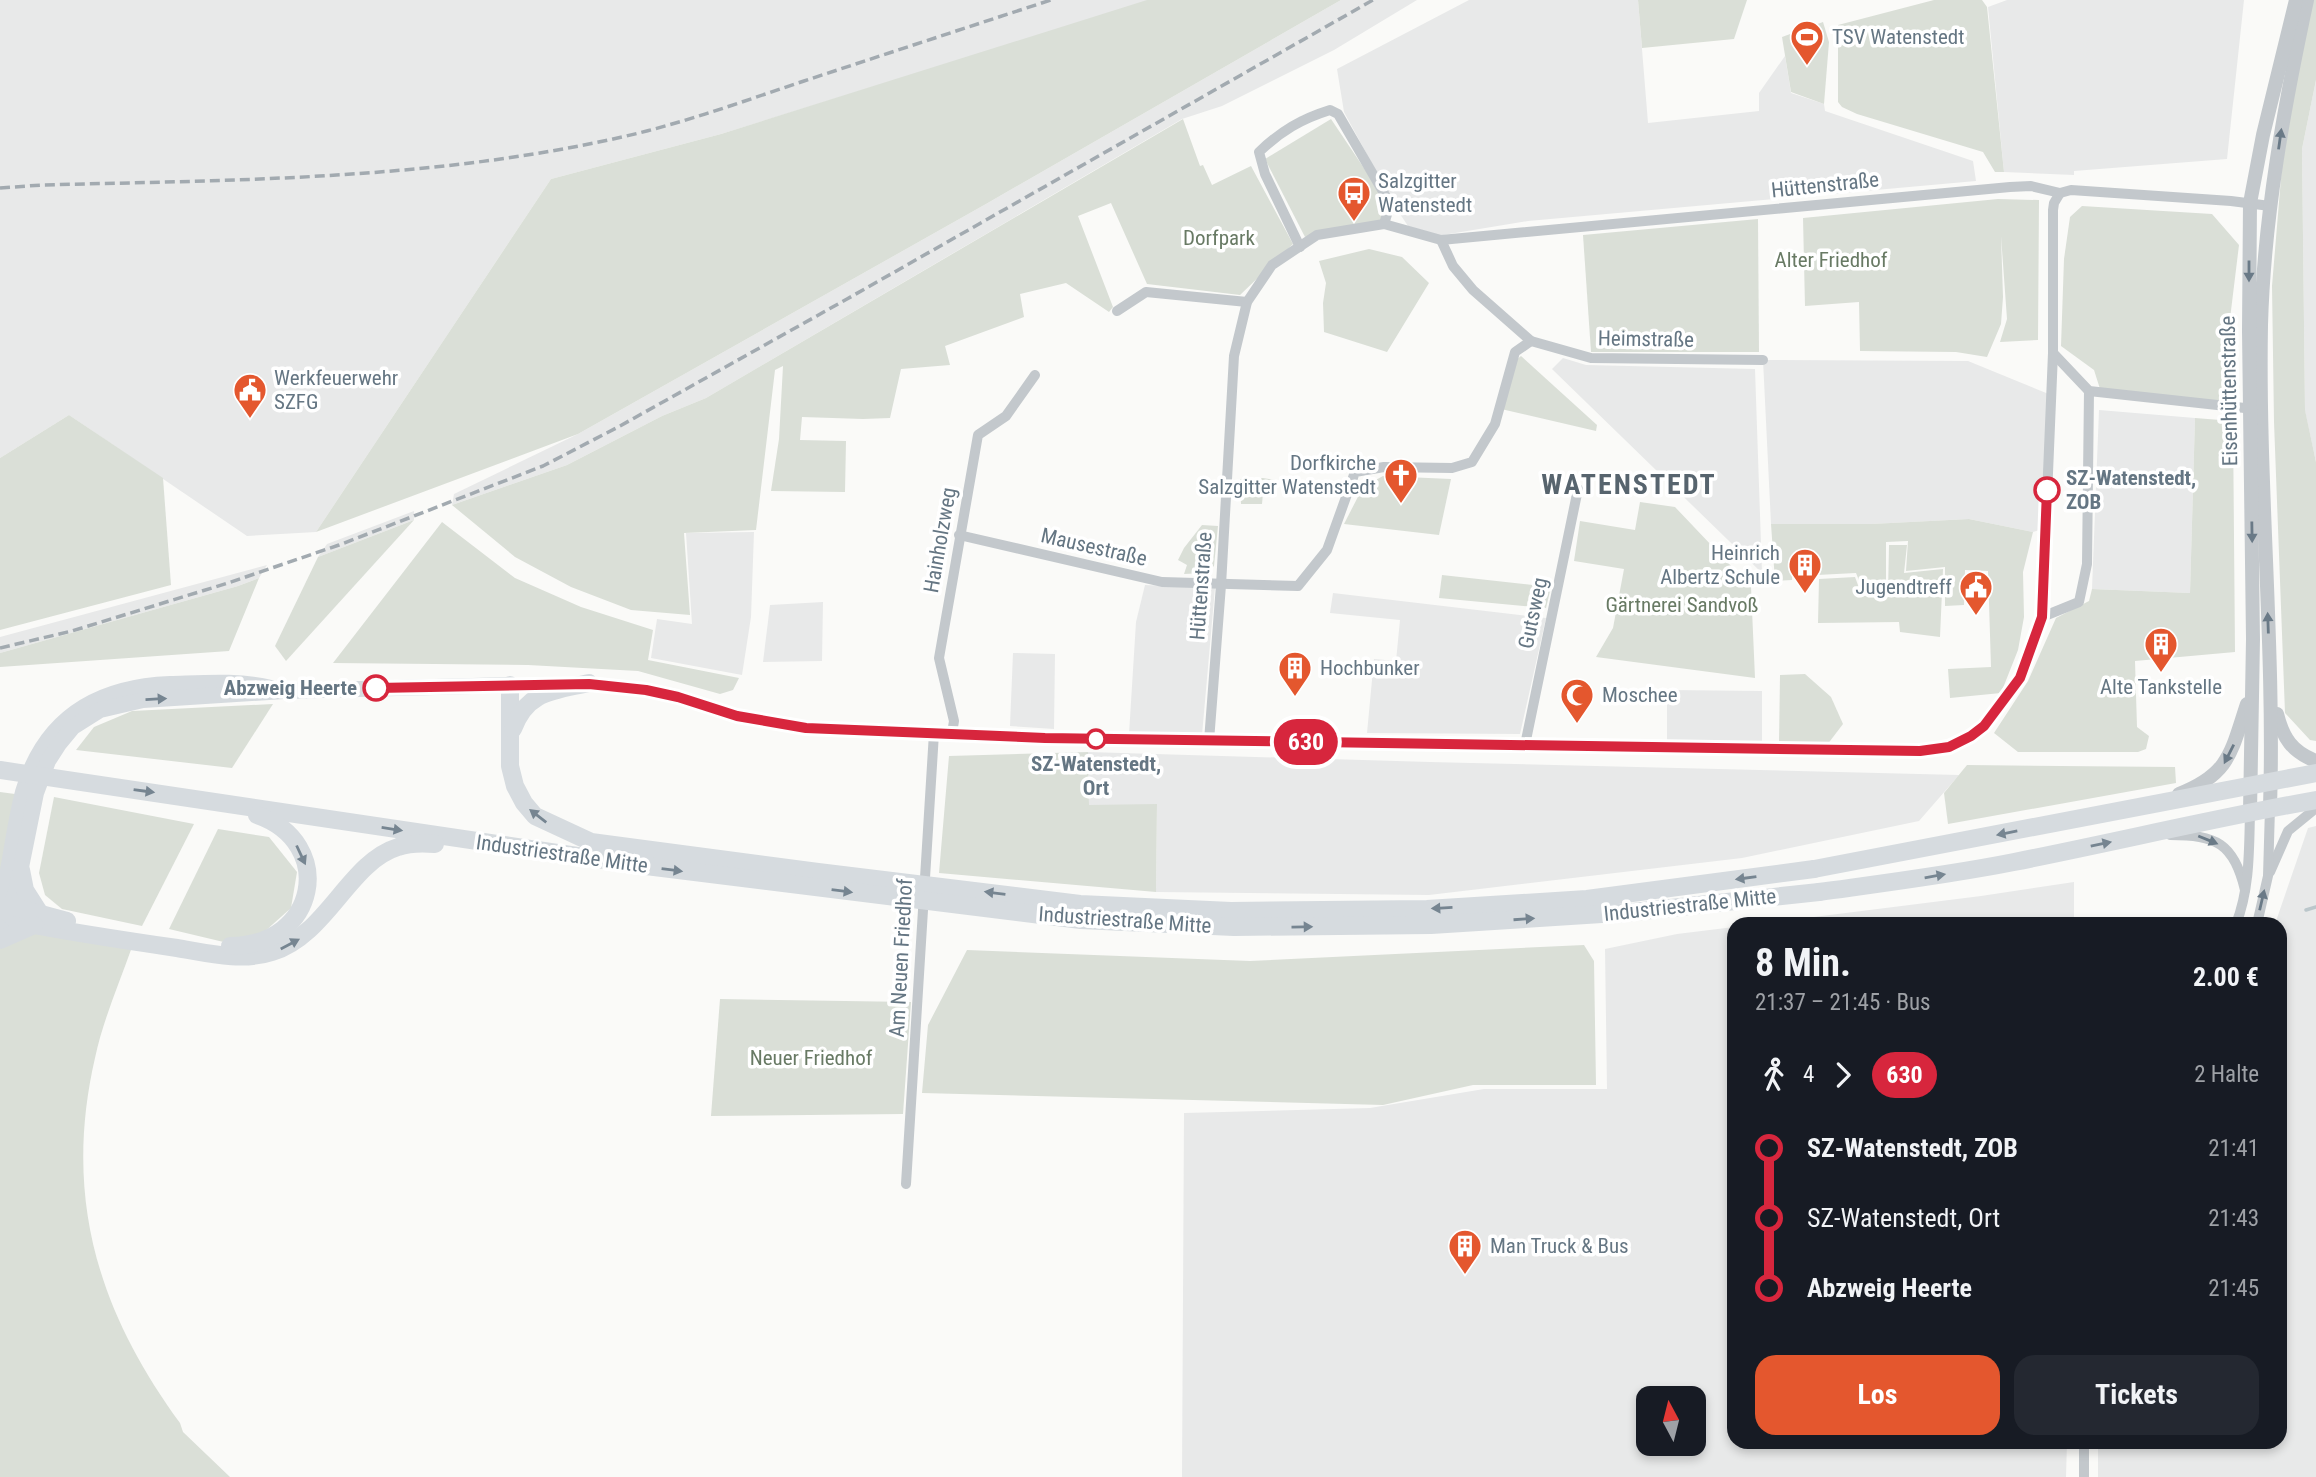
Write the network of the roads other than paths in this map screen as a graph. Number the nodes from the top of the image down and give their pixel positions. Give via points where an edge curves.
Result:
1 (2296, 0) edge
2 (2307, 0) edge
3 (2060, 193) junction
4 (2250, 203) junction
5 (2270, 206) junction
6 (1384, 224) junction
7 (1441, 240) junction
8 (1300, 247) junction
9 (1247, 302) junction
10 (1117, 311) dead end
11 (1531, 341) junction
12 (2053, 353) junction
13 (1763, 360) dead end
14 (1035, 375) dead end
15 (2089, 391) junction
16 (2255, 409) junction
17 (1578, 489) dead end
18 (960, 535) junction
19 (1221, 585) junction
20 (2042, 617) junction
21 (589, 684) junction
22 (510, 685) junction
23 (2252, 689) junction
24 (284, 691) junction
25 (2272, 691) junction
26 (511, 732) junction
27 (934, 733) junction
28 (952, 733) junction
29 (1209, 741) junction
30 (1525, 745) junction
31 (2316, 761) edge
32 (0, 770) edge
33 (2316, 773) edge
34 (2271, 783) junction
35 (2251, 786) junction
36 (2316, 800) edge
37 (220, 803) junction
38 (2146, 806) junction
39 (2270, 808) junction
40 (2316, 808) edge
41 (2250, 812) junction
42 (2143, 835) junction
43 (508, 846) junction
44 (21, 870) junction
45 (2268, 876) junction
46 (2245, 890) junction
47 (910, 891) junction
48 (946, 895) junction
49 (5, 908) edge
50 (2238, 917) edge
51 (2259, 917) edge
52 (36, 919) junction
53 (0, 938) edge
54 (146, 940) junction
55 (906, 1184) dead end
56 (2084, 1449) edge
57 (2084, 1477) edge

1 - 4 street, Eisenhüttenstraße
5 -> 2 street, Eisenhüttenstraße
3 - 4 street, Hüttenstraße via 2071,190
3 - 7 street, Hüttenstraße via 2010,187
3 - 12 street via 2053,210
4 - 5 street, Hüttenstraße
4 -> 16 street, Eisenhüttenstraße
5 - 16 street, Eisenhüttenstraße
6 - 7 street, Hüttenstraße
6 - 8 street, Hüttenstraße via 1317,235
6 - 8 street via 1389,208 1385,195 1338,114 1330,110 1280,132 1259,152
7 - 11 street via 1453,266 1473,290
8 - 9 street, Hüttenstraße via 1272,265
9 - 10 street via 1146,292
9 - 19 street, Hüttenstraße via 1234,356
11 - 13 street, Heimstraße via 1591,358
11 - 19 street, Mausestraße via 1515,352 1495,424 1472,462 1452,468 1384,467 1355,472 1326,550 1298,586
12 - 15 street
12 - 20 street
14 - 18 street, Hainholzweg via 1006,416 978,435
15 - 16 street
15 - 20 street via 2087,564 2079,602
16 -> 23 street, Eisenhüttenstraße
25 -> 16 street, Eisenhüttenstraße
17 - 30 street, Gutsweg
18 - 19 street, Mausestraße via 1162,582
18 - 28 street, Hainholzweg via 939,659 954,721
19 - 29 street, Hüttenstraße
20 - 30 street via 2020,678 1984,726 1949,747 1920,751
21 - 22 street
21 - 26 main road via 534,699 522,708
21 - 27 street via 646,690 737,716 806,728
22 - 24 main road
22 - 26 main road
23 - 35 street, Eisenhüttenstraße
23 -> 38 street via 2235,742 2219,771 2194,788
44 -> 24 main road via 44,770 59,744 82,720 127,702
24 - 49 main road via 250,683 148,685 109,694 77,710 49,737 32,768 21,799
25 - 31 street via 2281,731 2290,746
25 - 34 street, Eisenhüttenstraße
47 -> 26 main road, Industriestraße Mitte via 591,842 535,816 524,803 510,766
27 - 28 street
27 - 55 street, Am Neuen Friedhof
28 - 29 street
29 - 30 street
32 -> 37 main road, Industriestraße Mitte
33 - 34 main road, Industriestraße Mitte
34 - 35 main road, Industriestraße Mitte
34 - 39 street, Eisenhüttenstraße
35 - 38 main road, Industriestraße Mitte
35 - 41 street, Eisenhüttenstraße
36 - 39 main road, Industriestraße Mitte
37 -> 43 main road, Industriestraße Mitte
37 -> 54 main road via 270,819 297,846 308,881 299,914 278,934 252,944
38 -> 48 main road, Industriestraße Mitte via 1814,869 1587,899 1427,909 1204,910
39 - 41 main road, Industriestraße Mitte
39 - 45 street
40 - 45 street via 2288,831
41 - 42 main road, Industriestraße Mitte
41 - 46 street
42 -> 46 street via 2208,838 2233,856
48 -> 42 main road, Industriestraße Mitte via 1081,920 1234,928 1431,925 1633,912 1819,892 2011,863
43 -> 47 main road, Industriestraße Mitte via 638,866
54 -> 43 main road via 227,955 271,953 311,930 363,871 396,847
44 - 49 main road
44 - 52 main road
51 -> 45 street
46 - 50 street
47 - 48 main road, Industriestraße Mitte
49 - 52 main road
49 - 53 main road
52 - 53 main road
52 - 54 main road
56 - 57 street

